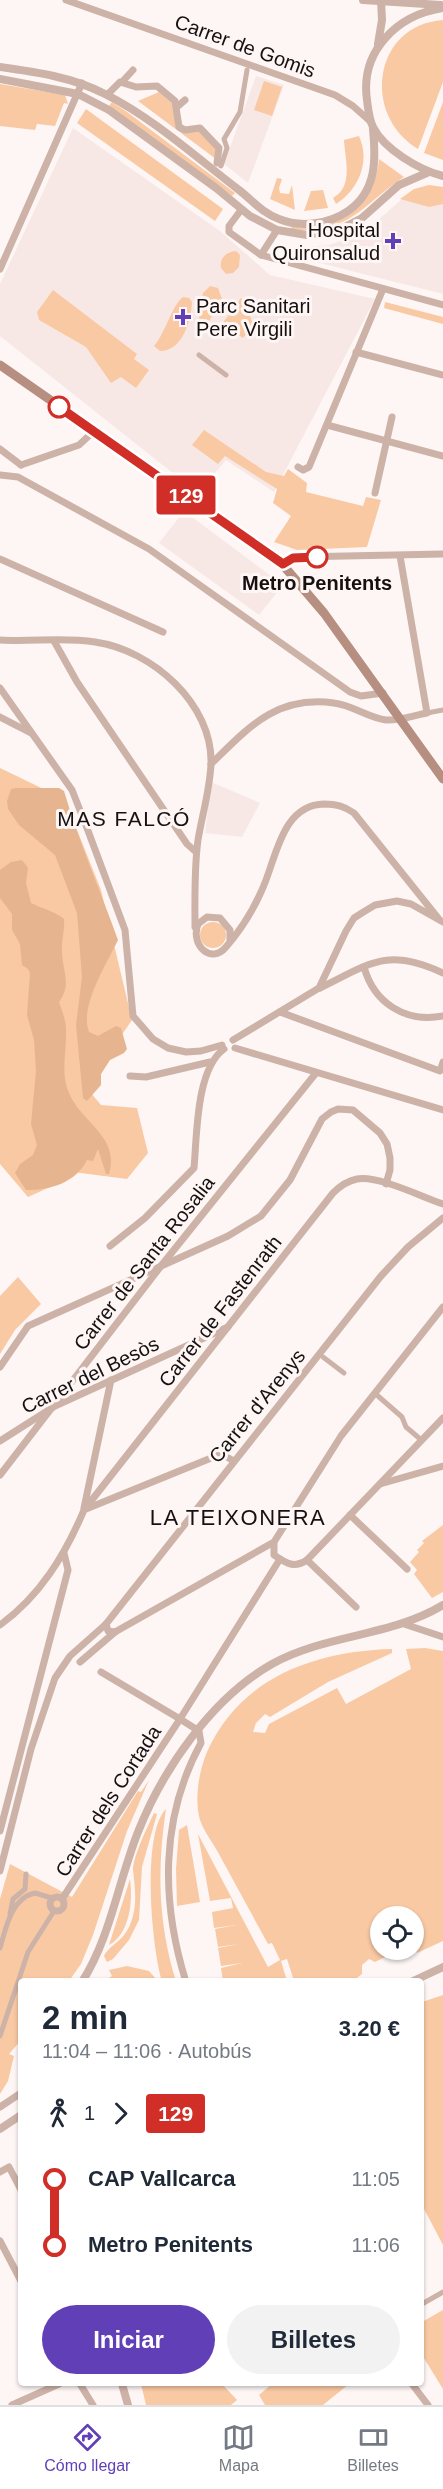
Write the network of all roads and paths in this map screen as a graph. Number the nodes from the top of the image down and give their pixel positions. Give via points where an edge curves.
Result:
1 (66, 0) edge
2 (363, 0) edge
3 (411, 0) edge
4 (381, 1) edge
5 (421, 3) junction
6 (443, 6) edge
7 (377, 47) junction
8 (0, 67) edge
9 (134, 70) dead end
10 (248, 70) dead end
11 (0, 79) edge
12 (122, 82) junction
13 (82, 83) junction
14 (78, 94) junction
15 (107, 95) junction
16 (185, 100) dead end
17 (178, 106) junction
18 (372, 126) junction
19 (219, 165) joint
20 (429, 172) junction
21 (443, 176) edge
22 (254, 203) junction
23 (242, 210) junction
24 (279, 220) junction
25 (277, 230) junction
26 (261, 255) junction
27 (0, 269) edge
28 (383, 289) junction
29 (443, 305) edge
30 (356, 352) junction
31 (199, 355) dead end
32 (0, 365) edge
33 (226, 375) dead end
34 (443, 375) edge
35 (392, 417) dead end
36 (327, 425) junction
37 (94, 431) junction
38 (387, 440) junction
39 (0, 449) edge
40 (443, 456) edge
41 (21, 465) junction
42 (298, 467) dead end
43 (0, 475) edge
44 (18, 477) junction
45 (375, 493) dead end
46 (443, 555) edge
47 (400, 556) junction
48 (0, 559) edge
49 (283, 564) junction
50 (163, 632) dead end
51 (0, 640) edge
52 (54, 641) junction
53 (0, 688) edge
54 (383, 693) junction
55 (443, 710) edge
56 (428, 713) junction
57 (0, 717) edge
58 (399, 717) junction
59 (33, 734) junction
60 (211, 764) junction
61 (443, 779) edge
62 (196, 852) junction
63 (441, 920) edge
64 (195, 932) junction
65 (230, 941) junction
66 (364, 967) junction
67 (443, 973) edge
68 (320, 988) junction
69 (280, 1012) junction
70 (443, 1016) edge
71 (233, 1040) junction
72 (223, 1047) junction
73 (235, 1048) junction
74 (210, 1062) junction
75 (443, 1062) edge
76 (316, 1073) junction
77 (130, 1076) dead end
78 (443, 1110) edge
79 (386, 1184) junction
80 (443, 1204) edge
81 (443, 1218) edge
82 (110, 1246) dead end
83 (161, 1266) junction
84 (443, 1306) edge
85 (229, 1326) junction
86 (323, 1356) dead end
87 (0, 1367) edge
88 (344, 1371) dead end
89 (111, 1380) junction
90 (378, 1396) dead end
91 (55, 1406) junction
92 (443, 1418) edge
93 (419, 1437) dead end
94 (0, 1441) edge
95 (234, 1461) junction
96 (443, 1466) edge
97 (0, 1475) edge
98 (380, 1484) junction
99 (84, 1510) junction
100 (350, 1515) junction
101 (274, 1542) junction
102 (66, 1550) junction
103 (262, 1551) junction
104 (279, 1560) junction
105 (310, 1563) junction
106 (407, 1569) dead end
107 (443, 1605) edge
108 (356, 1607) dead end
109 (106, 1624) junction
110 (404, 1624) junction
111 (0, 1625) edge
112 (115, 1632) junction
113 (443, 1637) edge
114 (80, 1662) dead end
115 (101, 1672) dead end
116 (180, 1719) junction
117 (199, 1731) junction
118 (0, 1831) edge
119 (0, 1871) edge
120 (26, 1874) dead end
121 (52, 1898) junction
122 (62, 1899) junction
123 (54, 1911) junction
124 (11, 1916) junction
125 (0, 1948) edge
126 (443, 1967) edge
127 (19, 1978) edge
128 (84, 1978) edge
129 (185, 1978) edge
130 (420, 1978) edge
131 (18, 1982) edge
132 (0, 2036) edge
133 (18, 2095) edge
134 (0, 2107) edge
135 (18, 2117) edge
136 (0, 2129) edge
137 (0, 2172) edge
138 (18, 2184) edge
139 (1, 2243) edge
140 (0, 2255) edge
141 (18, 2275) edge
142 (443, 2292) edge
143 (424, 2303) edge
144 (37, 2386) edge
145 (54, 2386) edge
146 (81, 2386) edge
147 (123, 2386) edge
148 (414, 2386) edge
149 (40, 2392) junction
150 (12, 2405) edge
151 (93, 2405) edge
152 (128, 2405) edge
153 (428, 2405) edge

1 - 18 street, Carrer de Gomis via 335,95 353,106
2 - 4 street
3 - 5 street
4 - 5 street
4 - 7 street
5 - 6 street
6 - 7 street via 412,16
7 - 18 street via 366,85
8 - 13 street
9 - 12 street
10 - 19 street via 240,112 224,139 227,148
11 - 14 street
12 - 15 street
12 - 17 street via 136,87 159,84
13 - 14 street
13 - 15 street
14 - 23 street via 123,119
14 - 27 street
15 - 22 street
16 - 17 street
17 - 19 street via 179,127 204,130 220,150
18 - 20 street via 389,146
18 - 24 street via 373,177 351,209 318,223
20 - 21 street
20 - 25 street via 399,185 362,218 341,229 307,235
22 - 23 street via 248,202
22 - 24 street
23 - 25 street
23 - 26 street via 229,230
24 - 25 street
25 - 26 street
26 - 28 street
28 - 29 street
28 - 30 street
30 - 34 street
30 - 36 street
31 - 33 street
32 - 37 main road
35 - 38 street
36 - 38 street
36 - 42 street via 309,467
37 - 41 street via 79,445
37 - 49 main road
38 - 40 street
38 - 45 street
39 - 41 street
41 - 44 street
43 - 44 street
44 - 54 street via 149,549 350,692 361,696
46 - 47 street
47 - 49 street via 297,557
47 - 56 street
48 - 50 street
49 - 54 main road
51 - 52 street
52 - 60 street via 113,646 144,658 162,671 178,687 204,726
52 - 62 street via 106,725
53 - 59 street
54 - 58 main road
55 - 56 street
56 - 58 street
57 - 59 street
58 - 60 street via 384,719 333,703 290,706 250,725
58 - 61 main road
59 - 72 street via 72,790 125,930 133,1016 153,1039 168,1048 186,1052
60 - 62 street
62 - 64 street
63 - 65 street via 354,813 342,806 320,804 294,817 281,839 261,893
63 - 68 street via 411,904 397,902 364,911 346,931
64 - 65 street via 199,947 210,953 222,950
64 - 65 street via 202,920 213,917 227,924
66 - 67 street via 390,958 410,960
66 - 68 street
66 - 70 street via 370,986 383,1002 406,1014
68 - 69 street
69 - 71 street
69 - 75 street via 440,1071
71 - 72 street via 225,1039
71 - 73 street
72 - 73 street via 231,1052
72 - 74 street
73 - 76 street
74 - 77 street via 146,1077
74 - 82 street via 198,1119 194,1167 145,1218
76 - 78 street
76 - 83 street, Carrer de Santa Rosalia
79 - 80 street, Carrer de Fastenrath
79 - 83 street via 390,1158 380,1132 353,1110 338,1109 322,1119 290,1180 261,1216 228,1236
79 - 85 street, Carrer de Fastenrath via 358,1178 333,1193
81 - 95 street, Carrer d'Arenys via 381,1276
83 - 87 street via 28,1326
83 - 91 street, Carrer de Santa Rosalia
84 - 101 street via 341,1436
85 - 89 street, Carrer del Besòs
85 - 99 street, Carrer de Fastenrath
86 - 88 street
89 - 91 street, Carrer del Besòs
89 - 99 street
90 - 93 street
91 - 94 street, Carrer del Besòs
91 - 97 street, Carrer de Santa Rosalia
92 - 98 street
95 - 99 street via 221,1454
95 - 109 street, Carrer d'Arenys
96 - 98 street
98 - 100 street
99 - 102 street, Carrer de Fastenrath
100 - 105 street
100 - 106 street
101 - 103 street
101 - 104 street via 273,1552
102 - 111 street, Carrer de Fastenrath via 45,1581
102 - 118 street via 68,1570
103 - 104 street
103 - 112 street
104 - 105 street via 295,1566
104 - 116 street, Carrer dels Cortada
105 - 108 street
107 - 110 street
109 - 112 street via 108,1631
109 - 119 street, Carrer d'Arenys via 71,1655 55,1678 31,1749
110 - 113 street
110 - 117 street via 315,1645 281,1659 237,1688
112 - 114 street
115 - 116 street
116 - 117 street, Carrer dels Cortada
116 - 122 street, Carrer dels Cortada
117 - 128 street via 168,1773 146,1815 105,1936
117 - 129 street via 201,1743 176,1804 169,1843 171,1921
120 - 124 street via 25,1888 13,1899
121 - 122 street, Carrer dels Cortada
121 - 123 street, Carrer dels Cortada via 50,1906
121 - 124 street via 30,1894 19,1901
122 - 123 street, Carrer dels Cortada via 63,1908
123 - 127 street via 28,1952
124 - 125 street
126 - 130 street
131 - 132 street
133 - 134 street
135 - 136 street
137 - 138 street via 9,2167
139 - 140 street
139 - 141 street
142 - 143 street
144 - 149 street
145 - 149 street
146 - 151 street
147 - 152 street
148 - 153 street
149 - 150 street

